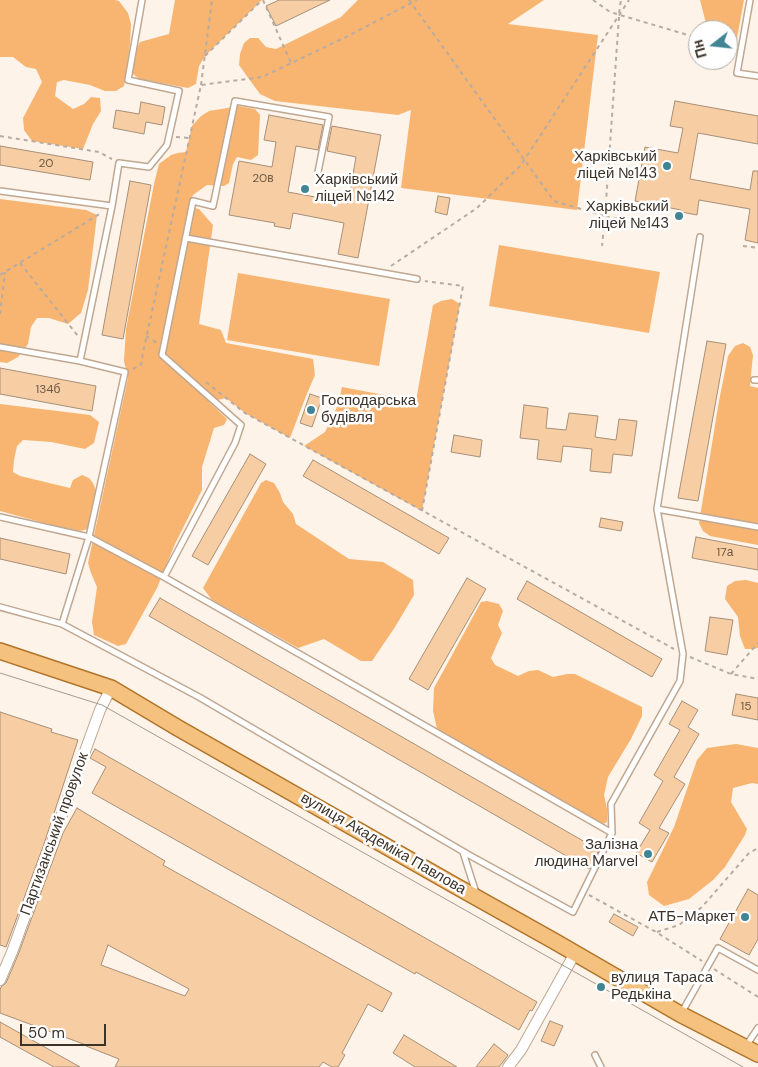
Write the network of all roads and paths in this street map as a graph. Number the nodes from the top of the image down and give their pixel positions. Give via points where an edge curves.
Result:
1 (142, 0) edge
2 (212, 0) edge
3 (262, 0) edge
4 (409, 0) edge
5 (417, 0) edge
6 (593, 0) edge
7 (621, 0) edge
8 (629, 0) edge
9 (750, 0) edge
10 (411, 3) junction
11 (619, 15) junction
12 (688, 35) edge
13 (205, 56) junction
14 (291, 64) junction
15 (758, 76) edge
16 (201, 85) junction
17 (0, 136) edge
18 (169, 136) junction
19 (189, 138) junction
20 (524, 160) junction
21 (119, 163) junction
22 (318, 172) dead end
23 (0, 191) edge
24 (112, 206) junction
25 (605, 216) junction
26 (623, 220) dead end
27 (700, 237) dead end
28 (186, 238) junction
29 (602, 246) dead end
30 (743, 246) dead end
31 (758, 248) edge
32 (20, 263) junction
33 (5, 272) junction
34 (380, 273) junction
35 (0, 275) edge
36 (417, 280) joint
37 (0, 314) edge
38 (146, 336) junction
39 (84, 343) junction
40 (0, 347) edge
41 (163, 347) junction
42 (80, 361) junction
43 (141, 365) dead end
44 (205, 381) dead end
45 (657, 509) junction
46 (422, 511) junction
47 (0, 517) edge
48 (758, 527) edge
49 (89, 538) junction
50 (164, 577) junction
51 (0, 606) edge
52 (62, 624) junction
53 (758, 643) edge
54 (0, 651) edge
55 (683, 654) junction
56 (731, 674) junction
57 (758, 680) edge
58 (110, 688) junction
59 (612, 833) junction
60 (758, 848) edge
61 (463, 852) junction
62 (583, 891) junction
63 (478, 898) junction
64 (656, 932) junction
65 (575, 953) junction
66 (708, 965) junction
67 (758, 970) edge
68 (0, 980) edge
69 (758, 997) edge
70 (680, 1014) junction
71 (758, 1028) edge
72 (751, 1051) edge
73 (595, 1055) dead end
74 (508, 1067) edge
75 (601, 1067) edge

1 - 18 lane via 128,80 178,91
2 - 13 path
3 - 13 path
3 - 14 path
4 - 10 path
5 - 10 path
6 - 11 path
7 - 11 path
8 - 11 path
9 - 15 lane via 737,73
10 - 14 path
10 - 20 path
11 - 12 path
11 - 20 path
11 - 25 path
13 - 16 path
14 - 16 path via 262,77
16 - 19 path
17 - 21 path via 99,152
18 - 19 path
18 - 21 lane via 167,145 148,167
19 - 38 path
20 - 25 path via 554,201
20 - 34 path via 477,208
21 - 24 lane
22 - 28 lane via 329,117 235,101 213,206 193,201
23 - 24 lane
24 - 32 path
24 - 39 lane
25 - 26 path
25 - 29 path
27 - 45 lane
28 - 34 lane
28 - 41 lane
30 - 31 path
32 - 33 path
32 - 39 path
33 - 35 path
33 - 37 path
34 - 36 lane
36 - 46 path via 463,286
38 - 41 path
38 - 43 path
39 - 42 lane
40 - 42 lane
41 - 50 lane via 162,355 241,425 235,443
42 - 49 lane via 125,372
44 - 46 path via 245,413
45 - 48 lane
45 - 55 lane
46 - 55 path
47 - 49 lane
49 - 50 lane
49 - 52 lane
50 - 59 lane
51 - 52 lane
52 - 61 lane via 199,697
53 - 56 path
54 - 58 main road, вулиця Академіка Павлова
55 - 56 path
55 - 59 lane via 680,680 611,804
56 - 57 path
58 - 63 main road, вулиця Академіка Павлова
58 - 68 street, Партизанський провулок
59 - 62 lane
60 - 64 path via 748,853 702,907 679,925
61 - 62 lane via 573,912
61 - 63 lane
62 - 64 path
63 - 65 main road, вулиця Академіка Павлова
64 - 66 path
65 - 70 main road, вулиця Академіка Павлова
65 - 74 street via 521,1050
66 - 67 lane via 718,948
66 - 69 path
66 - 70 lane
70 - 72 main road, вулиця Академіка Павлова
71 - 72 lane
73 - 75 lane

